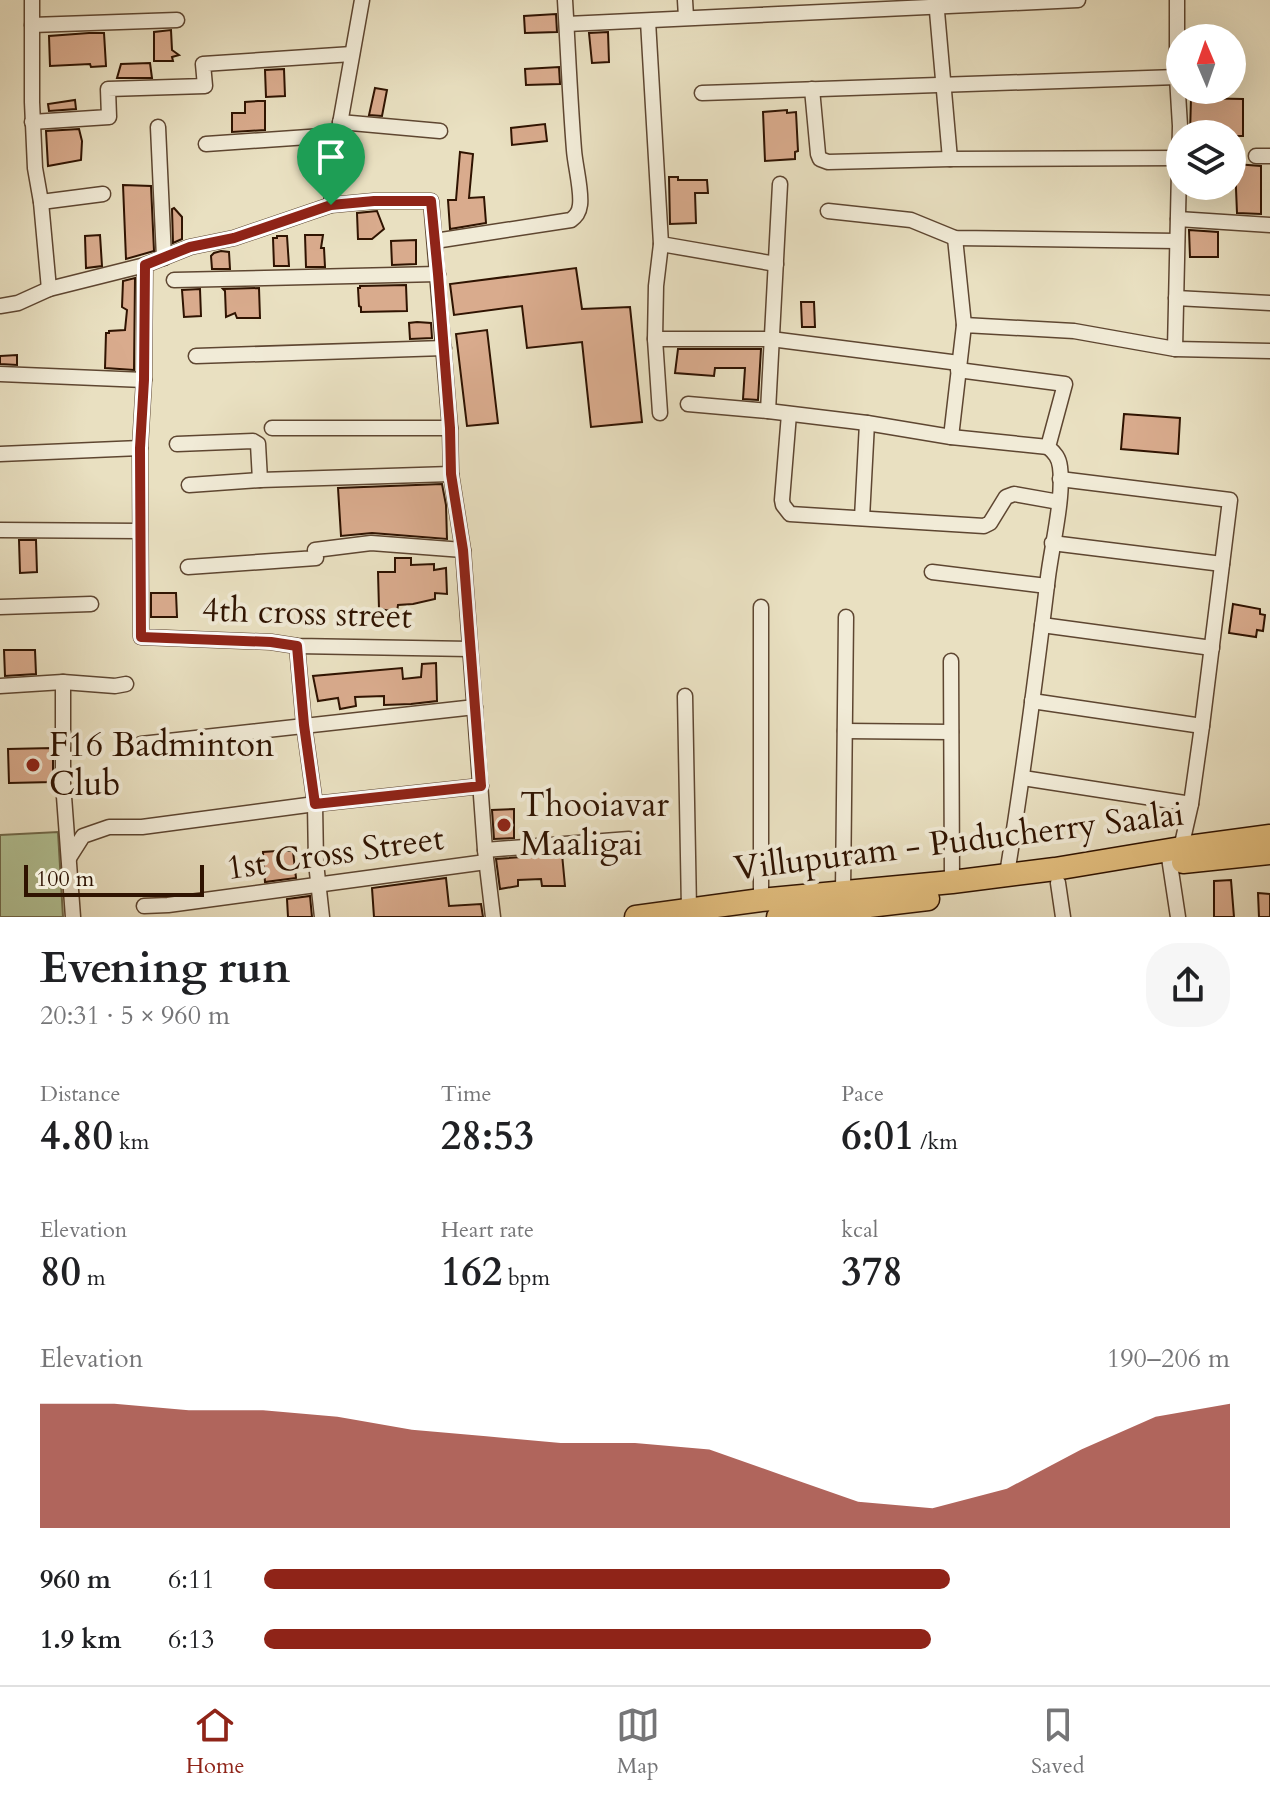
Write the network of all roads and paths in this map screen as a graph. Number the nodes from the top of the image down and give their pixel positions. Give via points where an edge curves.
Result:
1 (32, 0) edge
2 (362, 0) edge
3 (565, 0) edge
4 (685, 0) edge
5 (1078, 0) edge
6 (1177, 0) edge
7 (936, 4) edge
8 (686, 17) junction
9 (177, 20) dead end
10 (648, 21) junction
11 (567, 24) junction
12 (1177, 24) edge
13 (32, 25) junction
14 (352, 54) junction
15 (1166, 77) edge
16 (942, 84) junction
17 (812, 89) junction
18 (702, 93) dead end
19 (32, 122) junction
20 (158, 127) dead end
21 (339, 129) junction
22 (440, 131) dead end
23 (206, 144) dead end
24 (1166, 158) edge
25 (950, 159) junction
26 (780, 184) dead end
27 (103, 194) dead end
28 (1178, 200) edge
29 (41, 202) junction
30 (331, 205) junction
31 (828, 211) dead end
32 (1178, 219) junction
33 (1270, 225) edge
34 (955, 238) junction
35 (435, 241) junction
36 (1177, 241) junction
37 (661, 244) junction
38 (164, 258) junction
39 (776, 264) junction
40 (145, 265) junction
41 (438, 274) junction
42 (174, 280) dead end
43 (49, 289) junction
44 (1176, 298) junction
45 (1270, 303) edge
46 (0, 306) edge
47 (964, 325) junction
48 (655, 339) junction
49 (771, 339) junction
50 (444, 348) junction
51 (1175, 349) junction
52 (1270, 351) edge
53 (196, 356) dead end
54 (958, 366) junction
55 (0, 374) edge
56 (144, 380) junction
57 (688, 404) dead end
58 (768, 411) junction
59 (660, 413) dead end
60 (789, 414) junction
61 (867, 423) junction
62 (272, 428) dead end
63 (450, 428) junction
64 (951, 437) junction
65 (177, 444) dead end
66 (1048, 447) junction
67 (140, 448) junction
68 (0, 454) edge
69 (451, 474) junction
70 (1060, 479) junction
71 (260, 480) junction
72 (189, 485) dead end
73 (1059, 502) junction
74 (862, 518) junction
75 (0, 530) edge
76 (140, 531) junction
77 (1052, 543) junction
78 (463, 550) junction
79 (1222, 564) junction
80 (188, 567) dead end
81 (932, 572) dead end
82 (1047, 586) junction
83 (91, 604) dead end
84 (0, 607) edge
85 (761, 607) dead end
86 (846, 617) dead end
87 (1042, 625) junction
88 (297, 646) junction
89 (1212, 648) junction
90 (470, 649) junction
91 (951, 661) dead end
92 (63, 682) junction
93 (126, 684) dead end
94 (0, 686) edge
95 (685, 696) dead end
96 (1032, 701) junction
97 (475, 707) junction
98 (304, 725) junction
99 (1202, 726) junction
100 (845, 731) junction
101 (951, 732) junction
102 (141, 744) dead end
103 (1023, 778) junction
104 (481, 786) junction
105 (315, 804) junction
106 (1191, 804) junction
107 (1270, 836) edge
108 (629, 839) dead end
109 (1270, 853) edge
110 (1173, 854) junction
111 (486, 856) junction
112 (69, 858) junction
113 (1007, 874) junction
114 (952, 882) junction
115 (1058, 883) junction
116 (318, 885) junction
117 (843, 892) junction
118 (761, 900) junction
119 (144, 906) dead end
120 (689, 909) junction
121 (791, 912) edge
122 (650, 916) edge
123 (73, 917) edge
124 (322, 917) edge
125 (493, 917) edge
126 (1063, 917) edge
127 (1178, 917) edge

1 - 13 street
2 - 14 street
3 - 11 street
4 - 8 street
5 - 7 street
6 - 12 street
7 - 8 street
7 - 16 street
8 - 10 street
9 - 13 street
10 - 11 street
10 - 37 street
11 - 35 street via 581,200 577,216
13 - 19 street
14 - 19 street via 203,64 205,86 108,89 109,117
14 - 21 street
15 - 16 street
16 - 17 street
16 - 25 street
17 - 18 street
17 - 25 street via 820,159
19 - 29 street
20 - 38 street
21 - 22 street
21 - 23 street
21 - 30 street
24 - 25 street
26 - 39 street
27 - 29 street
28 - 32 street
29 - 43 street
30 - 35 street via 431,201
30 - 38 street
31 - 34 street via 911,220
32 - 33 street
32 - 36 street
34 - 36 street
34 - 47 street
35 - 41 street
36 - 44 street
37 - 39 street
37 - 48 street
38 - 40 street
39 - 49 street
40 - 43 street
40 - 56 street
41 - 42 street
41 - 50 street
43 - 46 street
44 - 45 street
44 - 51 street
47 - 51 street via 1074,331
47 - 54 street
48 - 49 street
48 - 59 street
49 - 54 street
49 - 58 street
50 - 53 street
50 - 63 street
51 - 52 street
54 - 64 street
54 - 66 street via 1065,384
55 - 56 street
56 - 67 street
57 - 58 street
58 - 60 street
60 - 61 street
60 - 74 street via 782,500 786,511
61 - 64 street
61 - 74 street
62 - 63 street
63 - 69 street
64 - 66 street
65 - 71 street via 253,441 258,444
66 - 70 street via 1057,455
67 - 68 street
67 - 76 street
69 - 71 street
69 - 78 street
70 - 73 street
70 - 79 street via 1230,500
71 - 72 street
73 - 74 street via 1014,494 984,526
73 - 77 street
75 - 76 street
76 - 88 street, 4th cross street via 141,637
77 - 79 street
77 - 82 street
78 - 80 street via 371,543 315,550 316,558
78 - 90 street
79 - 89 street
81 - 82 street
82 - 87 street
83 - 84 street
85 - 118 street
86 - 100 street
87 - 89 street
87 - 96 street
88 - 90 street, 4th cross street
88 - 98 street
89 - 99 street
90 - 97 street
91 - 101 street
92 - 93 street
92 - 94 street
92 - 112 street
95 - 120 street
96 - 99 street
96 - 103 street
97 - 98 street
97 - 104 street
98 - 102 street
98 - 105 street
99 - 106 street
100 - 101 street
100 - 117 street
101 - 114 street
103 - 106 street
103 - 113 street
104 - 105 street
104 - 111 street
105 - 112 street via 109,827 83,836
105 - 116 street
106 - 110 street
107 - 110 highway, Villupuram - Puducherry Saalai
108 - 111 street, 1st Cross Street
109 - 110 highway
110 - 113 highway, Villupuram - Puducherry Saalai
110 - 115 highway
110 - 127 street
111 - 116 street, 1st Cross Street
111 - 125 street
112 - 123 street
113 - 114 highway, Villupuram - Puducherry Saalai
114 - 117 highway, Villupuram - Puducherry Saalai
115 - 121 highway
115 - 126 street
116 - 119 street, 1st Cross Street
116 - 124 street
117 - 121 highway, Villupuram - Puducherry Saalai
118 - 120 highway, Villupuram - Puducherry Saalai
118 - 121 highway, Villupuram - Puducherry Saalai
120 - 122 highway, Villupuram - Puducherry Saalai

